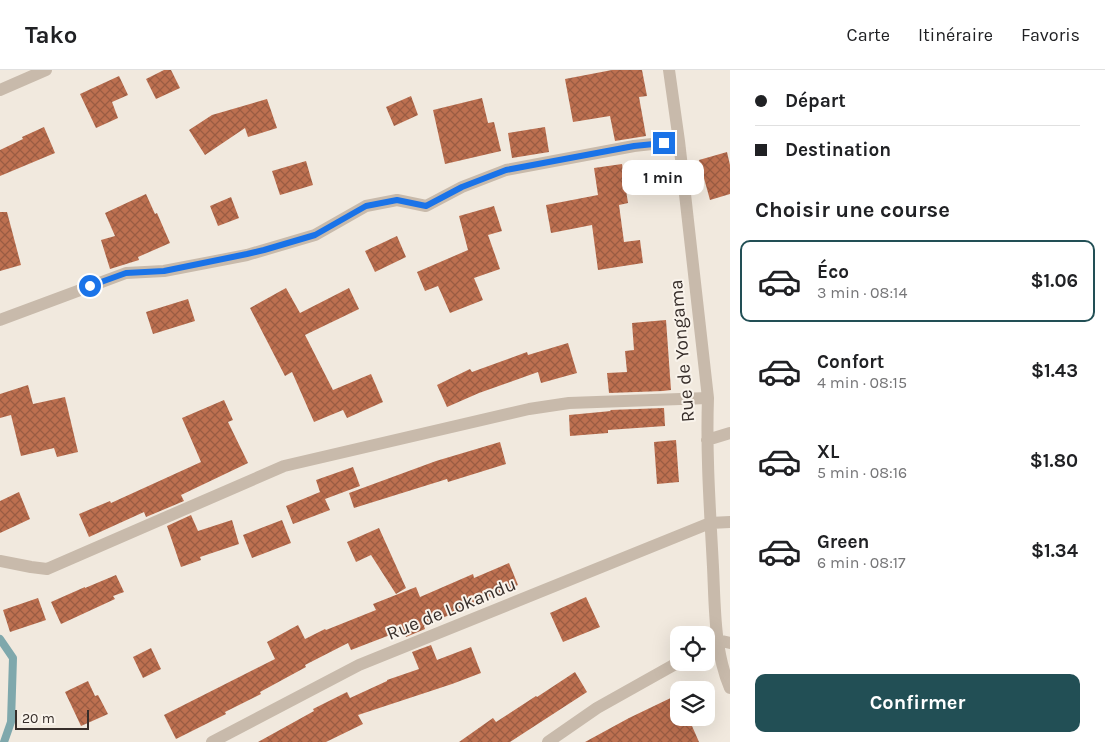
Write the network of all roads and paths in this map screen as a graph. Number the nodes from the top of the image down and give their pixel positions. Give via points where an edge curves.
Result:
1 (46, 70) edge
2 (669, 70) edge
3 (0, 90) edge
4 (679, 141) junction
5 (0, 320) edge
6 (708, 398) junction
7 (730, 433) edge
8 (707, 440) junction
9 (730, 522) edge
10 (710, 523) junction
11 (0, 561) edge
12 (718, 643) edge
13 (670, 667) edge
14 (730, 688) edge
15 (212, 742) edge
16 (548, 742) edge

1 - 3 street
2 - 4 street, Rue de Yongama
4 - 5 street via 634,146 506,170 462,187 426,206 397,200 366,206 315,235 219,260 164,271 126,273
4 - 6 street, Rue de Yongama
6 - 8 street, Rue de Yongama
6 - 11 street via 568,403 529,409 284,466 47,569
7 - 8 street
8 - 10 street, Rue de Yongama
9 - 10 street, Rue de Lokandu
10 - 12 street, Rue de Yongama
10 - 15 street, Rue de Lokandu via 358,665
12 - 14 street, Rue de Yongama
13 - 16 street via 596,708

